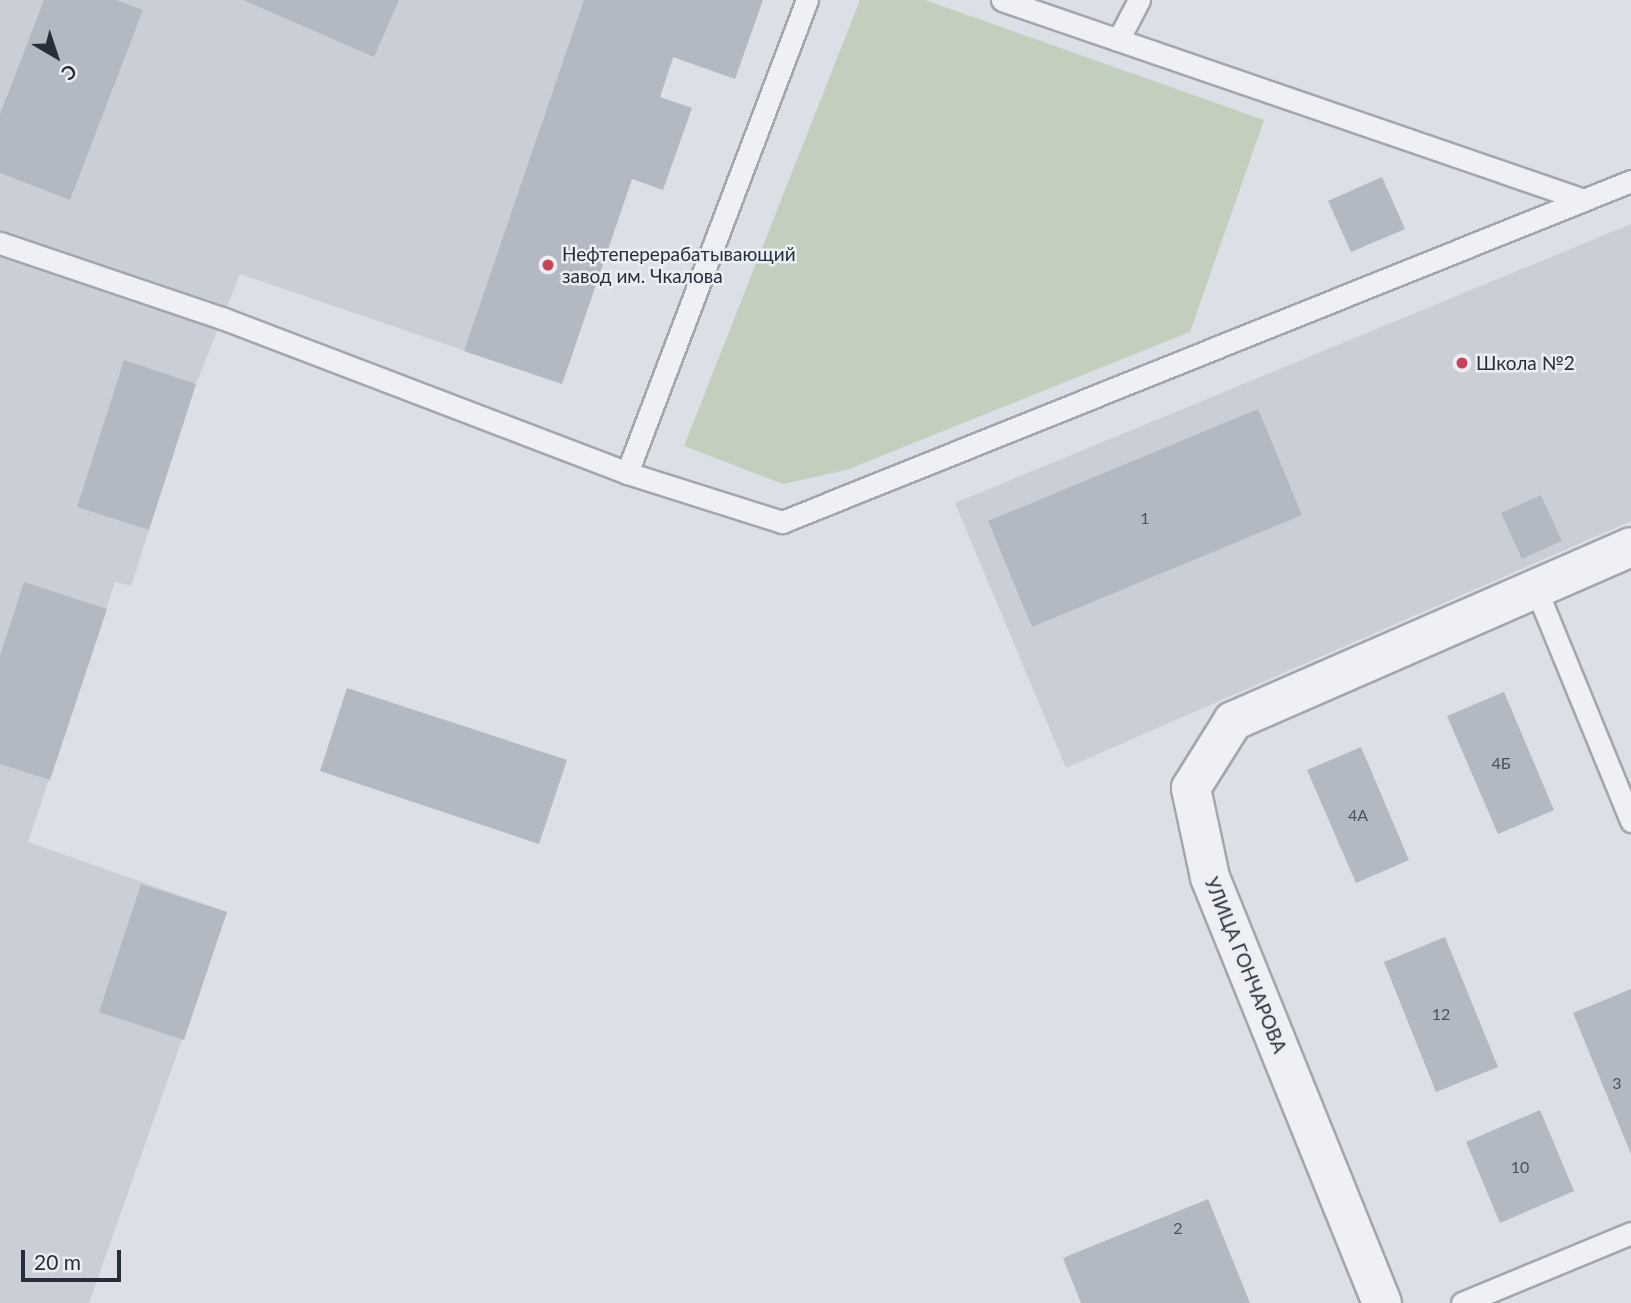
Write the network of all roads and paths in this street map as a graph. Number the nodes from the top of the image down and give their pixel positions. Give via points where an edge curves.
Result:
1 (807, 0) edge
2 (1002, 0) edge
3 (1139, 0) edge
4 (1118, 40) junction
5 (1631, 181) edge
6 (1584, 200) junction
7 (0, 243) edge
8 (627, 473) junction
9 (1631, 547) edge
10 (1536, 589) junction
11 (1631, 821) edge
12 (1631, 1233) edge
13 (1382, 1303) edge
14 (1462, 1303) edge

1 - 8 lane
2 - 4 lane
3 - 4 lane
4 - 6 lane
5 - 6 lane
6 - 8 lane via 782,522
7 - 8 lane via 222,318
9 - 10 street, УЛИЦА ГОНЧАРОВА
10 - 11 lane
10 - 13 street, УЛИЦА ГОНЧАРОВА via 1233,721 1191,788 1210,877
12 - 14 lane

